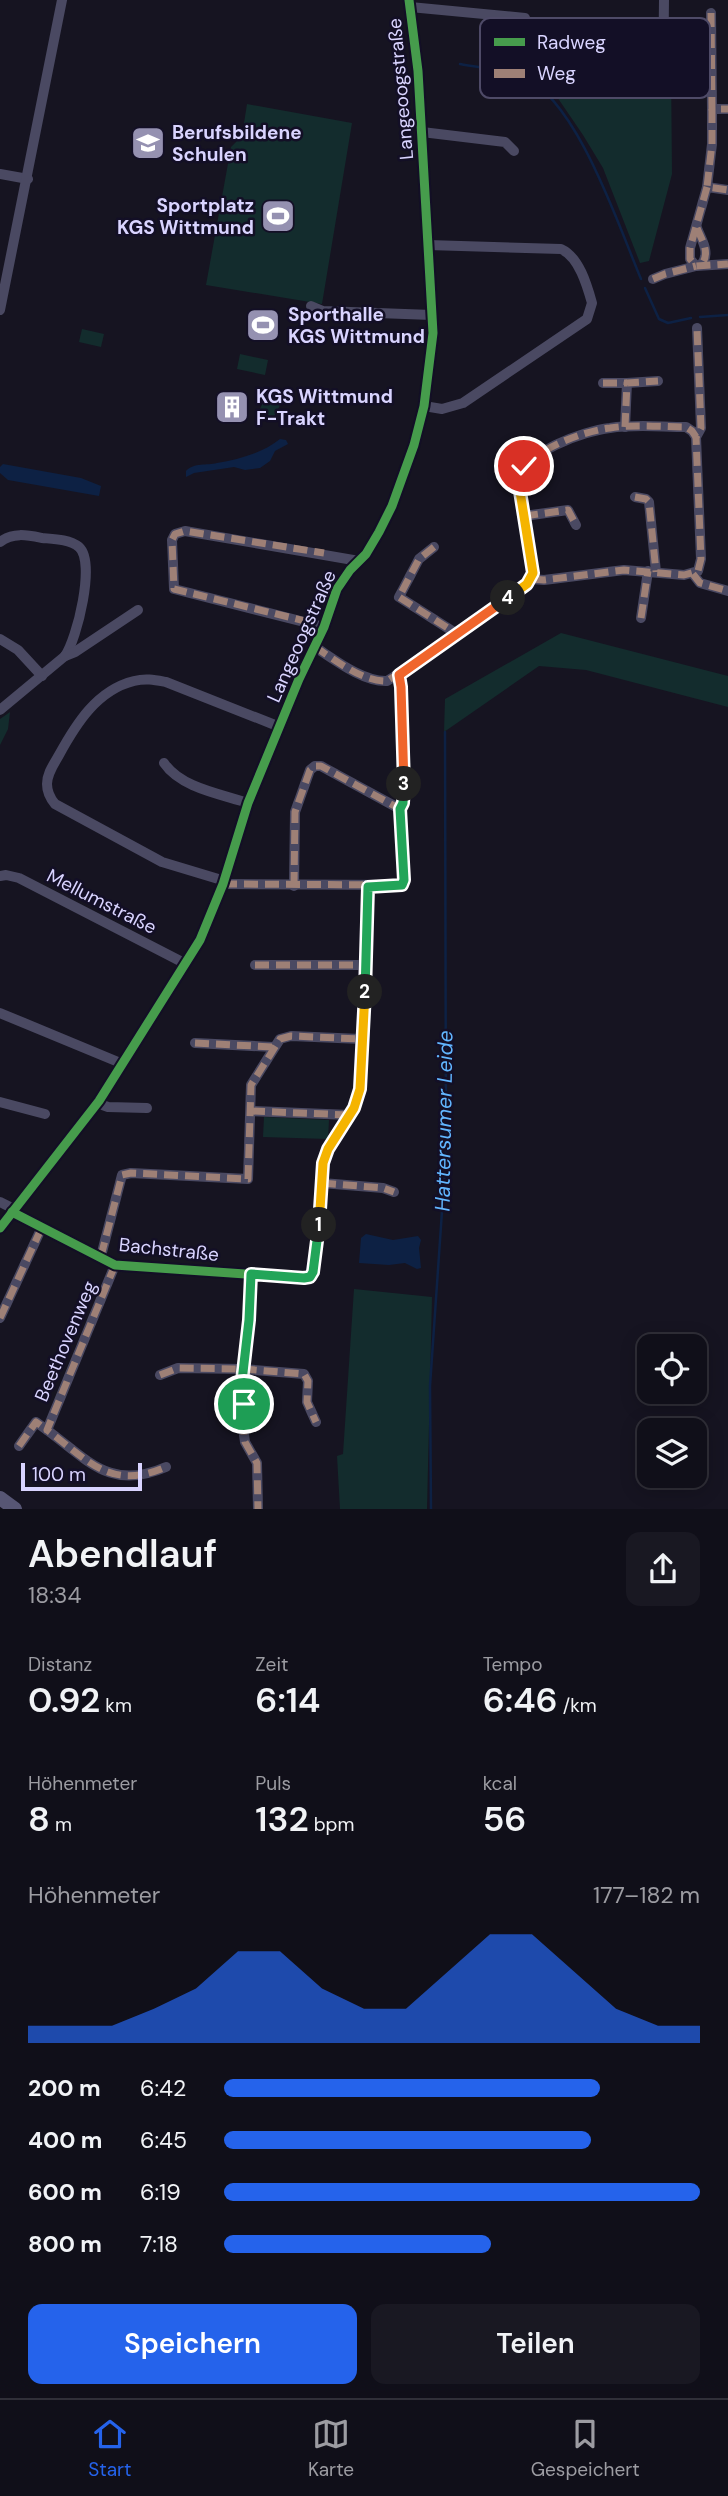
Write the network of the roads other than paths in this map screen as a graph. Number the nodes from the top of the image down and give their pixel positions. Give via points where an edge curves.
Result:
1 (62, 0) edge
2 (664, 0) edge
3 (410, 4) edge
4 (711, 13) dead end
5 (525, 18) dead end
6 (664, 18) edge
7 (712, 109) junction
8 (728, 109) edge
9 (422, 132) junction
10 (514, 151) dead end
11 (0, 174) edge
12 (27, 179) junction
13 (707, 187) junction
14 (728, 190) edge
15 (697, 229) junction
16 (428, 245) junction
17 (5, 259) edge
18 (728, 264) edge
19 (699, 265) junction
20 (653, 279) dead end
21 (312, 306) dead end
22 (0, 310) edge
23 (432, 314) junction
24 (697, 328) dead end
25 (658, 382) dead end
26 (603, 383) dead end
27 (627, 383) junction
28 (424, 406) junction
29 (625, 427) junction
30 (696, 437) junction
31 (635, 497) dead end
32 (524, 516) junction
33 (576, 525) dead end
34 (0, 542) edge
35 (433, 547) dead end
36 (359, 561) junction
37 (652, 571) junction
38 (693, 574) junction
39 (532, 579) junction
40 (728, 591) edge
41 (138, 610) dead end
42 (641, 618) dead end
43 (324, 627) junction
44 (457, 634) junction
45 (0, 639) edge
46 (315, 647) junction
47 (65, 656) junction
48 (399, 675) junction
49 (42, 676) junction
50 (0, 710) edge
51 (280, 727) junction
52 (164, 763) dead end
53 (248, 803) junction
54 (400, 809) junction
55 (0, 876) edge
56 (224, 882) junction
57 (294, 886) junction
58 (368, 887) junction
59 (186, 964) junction
60 (255, 964) dead end
61 (366, 965) junction
62 (0, 1013) edge
63 (362, 1039) junction
64 (195, 1043) dead end
65 (273, 1047) junction
66 (123, 1064) junction
67 (0, 1102) edge
68 (97, 1103) junction
69 (148, 1108) dead end
70 (251, 1111) junction
71 (45, 1114) dead end
72 (350, 1115) junction
73 (321, 1183) junction
74 (394, 1192) dead end
75 (0, 1202) edge
76 (13, 1211) junction
77 (43, 1227) junction
78 (0, 1228) edge
79 (101, 1256) junction
80 (115, 1265) junction
81 (251, 1274) junction
82 (0, 1318) edge
83 (243, 1369) junction
84 (160, 1375) dead end
85 (316, 1422) dead end
86 (47, 1430) junction
87 (19, 1446) dead end
88 (166, 1467) dead end
89 (0, 1498) edge
90 (15, 1509) edge
91 (258, 1509) edge

1 - 12 street
2 - 6 street
3 - 5 street
3 - 9 street, Langeoogstraße
4 - 7 street
7 - 8 street
7 - 13 street
9 - 10 street via 505,142
9 - 16 street, Langeoogstraße
11 - 12 street
12 - 17 street
13 - 14 street
13 - 15 street
15 - 19 street via 705,249 705,261
15 - 19 street via 689,254 691,262
16 - 23 street, Langeoogstraße
16 - 28 street via 561,249 573,258 592,303 587,319 463,403 442,409
17 - 22 street
18 - 19 street
19 - 20 street
21 - 23 street via 323,311
23 - 28 street, Langeoogstraße
24 - 30 street via 701,428
25 - 27 street
26 - 27 street
27 - 29 street
28 - 36 street, Langeoogstraße via 392,506
29 - 30 street via 686,428
29 - 32 street via 562,443 530,460 520,474
30 - 38 street via 701,559
31 - 37 street via 649,502
32 - 33 street via 568,510
32 - 39 street
34 - 47 street via 25,535 70,542 83,552 86,576 73,645
35 - 44 street via 419,559 399,597
36 - 43 street, Langeoogstraße via 337,589
36 - 43 street via 185,531 175,534 174,589
37 - 38 street
37 - 39 street
37 - 42 street
38 - 40 street via 700,583
39 - 44 street
41 - 47 street
43 - 46 street, Langeoogstraße
44 - 48 street
45 - 49 street via 18,650
46 - 48 street via 373,679 387,681
46 - 51 street, Langeoogstraße
47 - 49 street
48 - 54 street via 404,779
49 - 50 street
51 - 53 street, Langeoogstraße
51 - 56 street via 166,682 149,678 131,681 82,715 48,774 47,788 55,804 162,862
52 - 53 street via 172,774 191,784
53 - 56 street, Langeoogstraße
54 - 57 street via 315,766 295,812
54 - 58 street via 402,885
55 - 59 street, Mellumstraße via 19,878
56 - 57 street
56 - 59 street, Langeoogstraße via 209,924
57 - 58 street
58 - 61 street, Bachstraße
59 - 66 street, Langeoogstraße
60 - 61 street
61 - 63 street, Bachstraße
62 - 66 street
63 - 65 street via 284,1037
63 - 72 street, Bachstraße via 360,1089
64 - 65 street
65 - 70 street via 251,1085
66 - 68 street, Langeoogstraße
67 - 71 street
68 - 69 street
68 - 76 street, Langeoogstraße
70 - 72 street
70 - 79 street via 248,1179 122,1175
72 - 73 street, Bachstraße via 328,1149
73 - 74 street
73 - 81 street, Bachstraße via 318,1239 310,1277
75 - 76 street, Bachstraße
76 - 77 street, Bachstraße
76 - 78 street, Langeoogstraße
77 - 79 street, Bachstraße
77 - 82 street
79 - 80 street, Bachstraße
80 - 81 street, Bachstraße
80 - 86 street, Beethovenweg
81 - 83 street
83 - 84 street via 178,1368
83 - 85 street via 304,1374 309,1381 307,1402
83 - 91 street via 244,1435 257,1463
86 - 87 street, Beethovenweg via 36,1422
86 - 88 street, Beethovenweg via 107,1473 147,1475
89 - 90 main road

